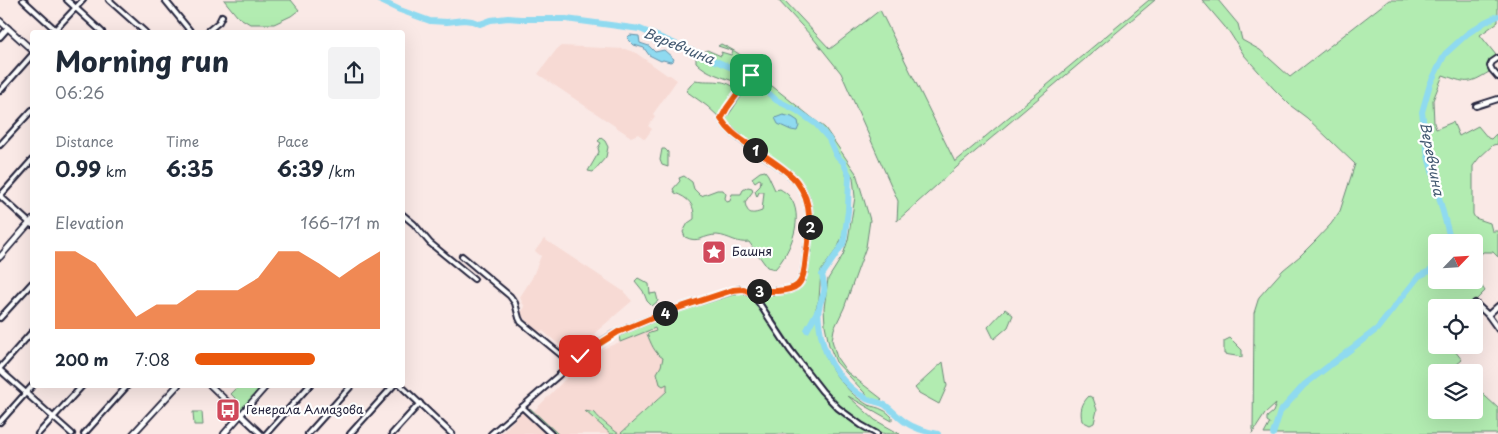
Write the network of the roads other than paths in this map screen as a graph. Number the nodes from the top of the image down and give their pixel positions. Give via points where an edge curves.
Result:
1 (23, 0) edge
2 (67, 0) edge
3 (82, 0) edge
4 (109, 0) edge
5 (165, 0) edge
6 (75, 8) junction
7 (222, 16) dead end
8 (0, 21) edge
9 (8, 28) junction
10 (54, 30) edge
11 (58, 30) edge
12 (100, 30) edge
13 (144, 30) edge
14 (189, 30) edge
15 (209, 30) edge
16 (0, 38) edge
17 (30, 48) edge
18 (30, 57) edge
19 (1498, 58) edge
20 (756, 71) dead end
21 (1498, 77) edge
22 (0, 91) edge
23 (1498, 99) edge
24 (1476, 106) dead end
25 (30, 112) edge
26 (0, 145) edge
27 (30, 162) edge
28 (0, 196) edge
29 (405, 216) edge
30 (30, 221) edge
31 (30, 225) edge
32 (462, 256) dead end
33 (0, 257) edge
34 (474, 279) dead end
35 (30, 285) edge
36 (753, 294) junction
37 (1498, 306) edge
38 (1483, 310) edge
39 (1488, 315) junction
40 (0, 318) edge
41 (1498, 329) edge
42 (30, 334) edge
43 (571, 364) junction
44 (0, 369) edge
45 (30, 388) edge
46 (80, 388) edge
47 (125, 388) edge
48 (175, 388) edge
49 (213, 388) edge
50 (264, 388) edge
51 (307, 388) edge
52 (349, 388) edge
53 (391, 388) edge
54 (403, 388) edge
55 (26, 393) junction
56 (420, 403) junction
57 (522, 407) junction
58 (241, 415) junction
59 (54, 417) junction
60 (0, 422) edge
61 (38, 434) edge
62 (72, 434) edge
63 (84, 434) edge
64 (133, 434) edge
65 (224, 434) edge
66 (261, 434) edge
67 (266, 434) edge
68 (308, 434) edge
69 (350, 434) edge
70 (392, 434) edge
71 (451, 434) edge
72 (490, 434) edge
73 (552, 434) edge
74 (877, 434) edge

1 - 10 street
2 - 6 street
3 - 6 street
4 - 13 street
5 - 14 street
6 - 11 street
6 - 12 street
7 - 15 street
8 - 9 street
9 - 16 street
9 - 17 street
18 - 22 street
19 - 21 street via 1491,64
20 - 36 street via 721,119 731,133 798,184 807,204 810,234 800,284 790,289
23 - 24 street
25 - 26 street
27 - 28 street
28 - 30 street
29 - 34 street
31 - 33 street
32 - 43 street via 510,296 516,303 521,322
35 - 40 street
36 - 43 street via 744,289 733,290 653,317 612,335
36 - 74 street via 822,391 838,408
37 - 39 street
38 - 39 street
39 - 41 street
42 - 44 street
43 - 57 street
44 - 55 street
45 - 55 street
46 - 59 street
47 - 63 street
48 - 64 street
49 - 58 street
50 - 58 street
51 - 67 street
52 - 68 street
53 - 69 street
54 - 56 street
55 - 59 street
55 - 60 street
56 - 70 street
56 - 71 street
57 - 72 street
57 - 73 street
58 - 65 street
58 - 66 street
59 - 61 street
59 - 62 street

